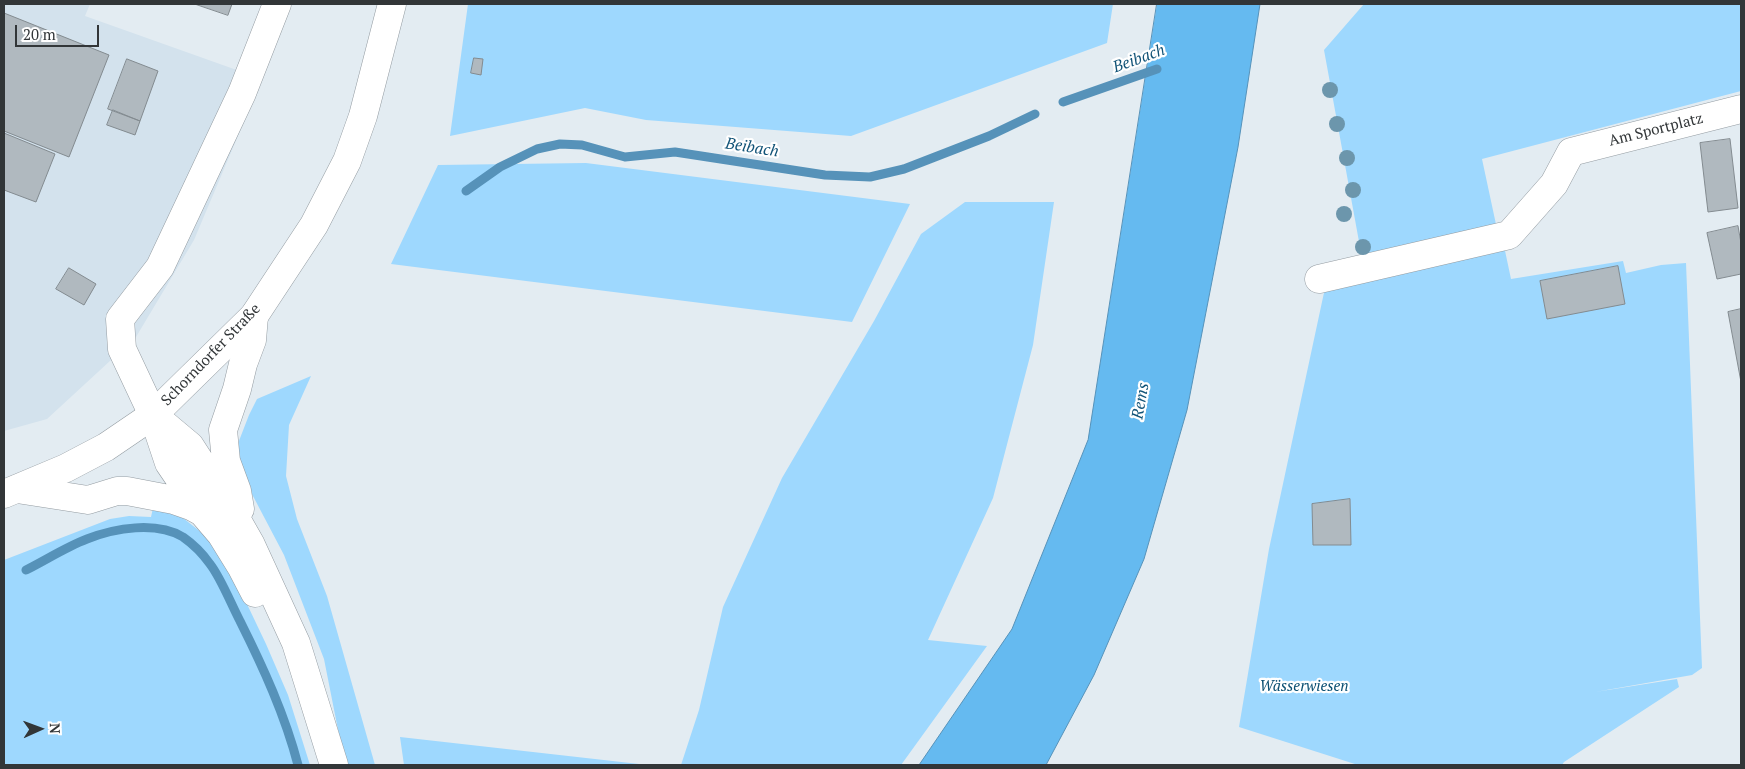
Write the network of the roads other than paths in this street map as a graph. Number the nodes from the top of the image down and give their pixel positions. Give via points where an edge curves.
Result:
1 (277, 4) edge
2 (392, 4) edge
3 (1741, 109) edge
4 (1319, 279) dead end
5 (254, 316) junction
6 (153, 415) junction
7 (10, 491) edge
8 (203, 513) junction
9 (245, 535) junction
10 (318, 765) edge
11 (334, 765) edge

1 - 6 main road via 242,93 160,266 120,319 122,349
2 - 5 main road, Schorndorfer Straße via 363,116 347,160 314,225
3 - 4 main road, Am Sportplatz via 1571,152 1554,184 1509,235
5 - 6 main road, Schorndorfer Straße
5 - 9 main road via 252,340 222,435
6 - 7 main road, Schorndorfer Straße via 106,447
6 - 8 main road via 169,463
6 - 9 main road via 190,446
7 - 8 main road via 88,500 127,491 174,500
8 - 10 main road via 221,534 263,609 291,678
9 - 11 main road via 268,578 296,644

